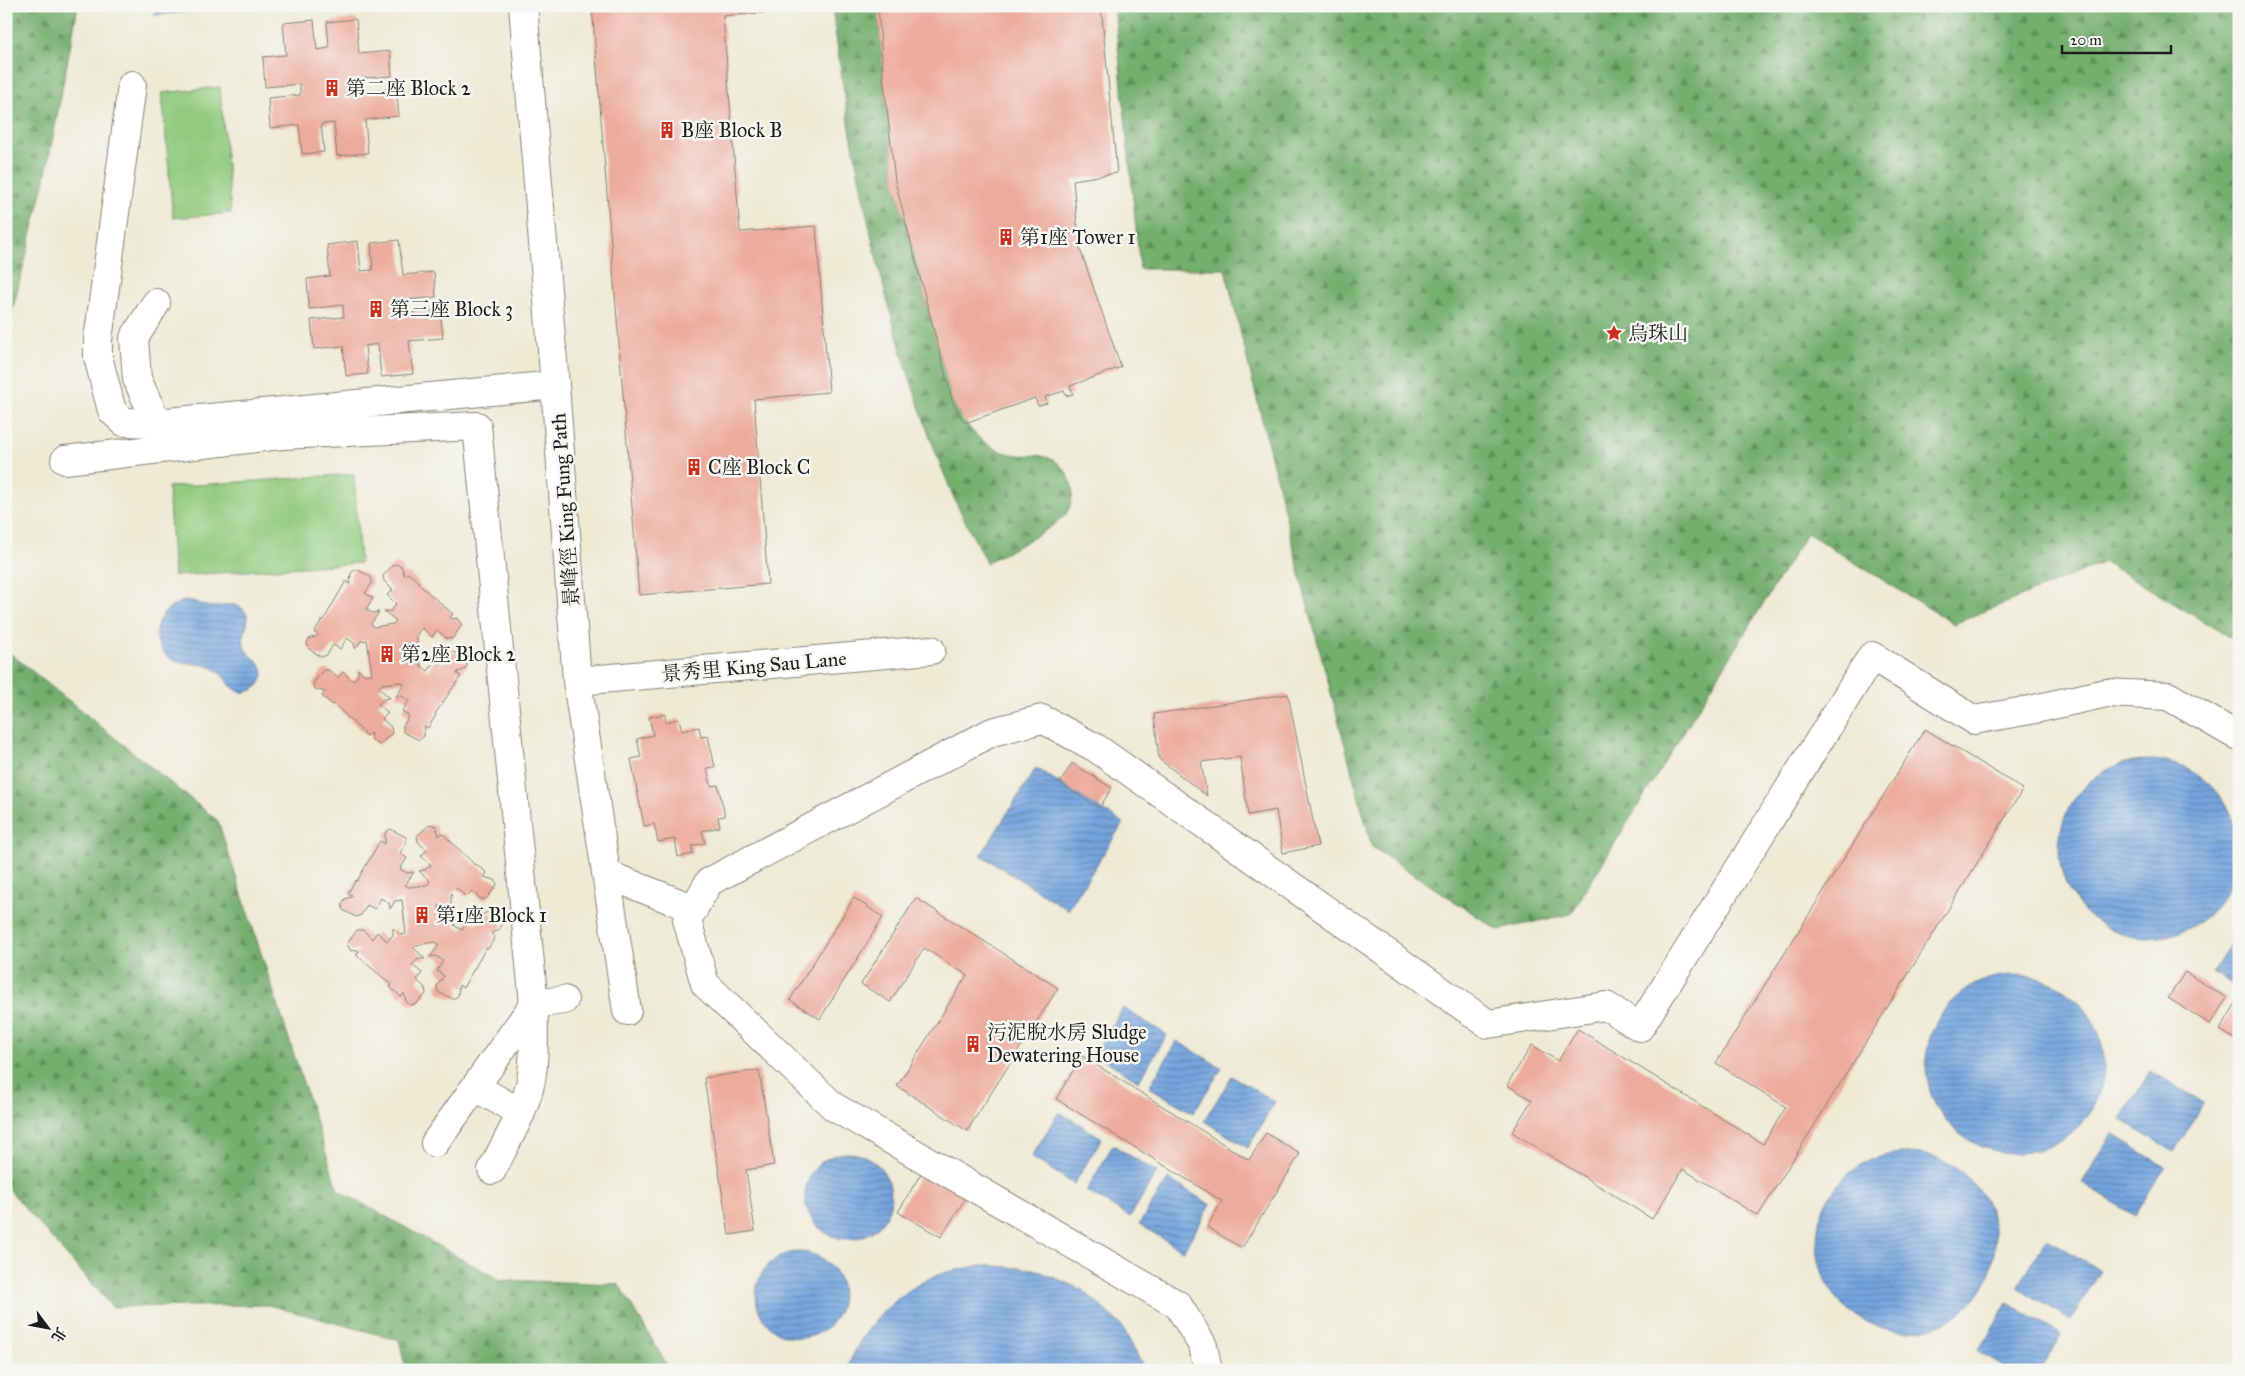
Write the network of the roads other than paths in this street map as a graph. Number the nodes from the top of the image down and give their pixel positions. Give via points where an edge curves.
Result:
1 (523, 6) edge
2 (132, 86) dead end
3 (156, 303) dead end
4 (555, 385) junction
5 (157, 423) junction
6 (65, 460) dead end
7 (931, 650) dead end
8 (577, 681) junction
9 (2239, 737) edge
10 (606, 874) junction
11 (694, 909) junction
12 (564, 1000) dead end
13 (534, 1004) junction
14 (627, 1012) dead end
15 (476, 1087) junction
16 (520, 1113) junction
17 (435, 1143) dead end
18 (492, 1170) dead end
19 (1208, 1370) edge

1 - 4 street, 景峰徑 King Fung Path
2 - 5 street via 98,357 112,411 124,422
3 - 5 street via 134,338 137,379
4 - 5 street
4 - 8 street, 景峰徑 King Fung Path
6 - 13 street via 282,434 477,426
7 - 8 street, 景秀里 King Sau Lane
8 - 10 street, 景峰徑 King Fung Path
9 - 11 street via 2168,696 2106,693 1974,720 1872,656 1640,1027 1606,1006 1488,1024 1096,748 1042,719 992,732 709,882
10 - 11 street
10 - 14 street, 景峰徑 King Fung Path
11 - 19 street via 687,920 705,984 834,1107 1178,1305 1203,1346
12 - 13 street
13 - 15 street
13 - 16 street via 532,1071
15 - 16 street
15 - 17 street
16 - 18 street

